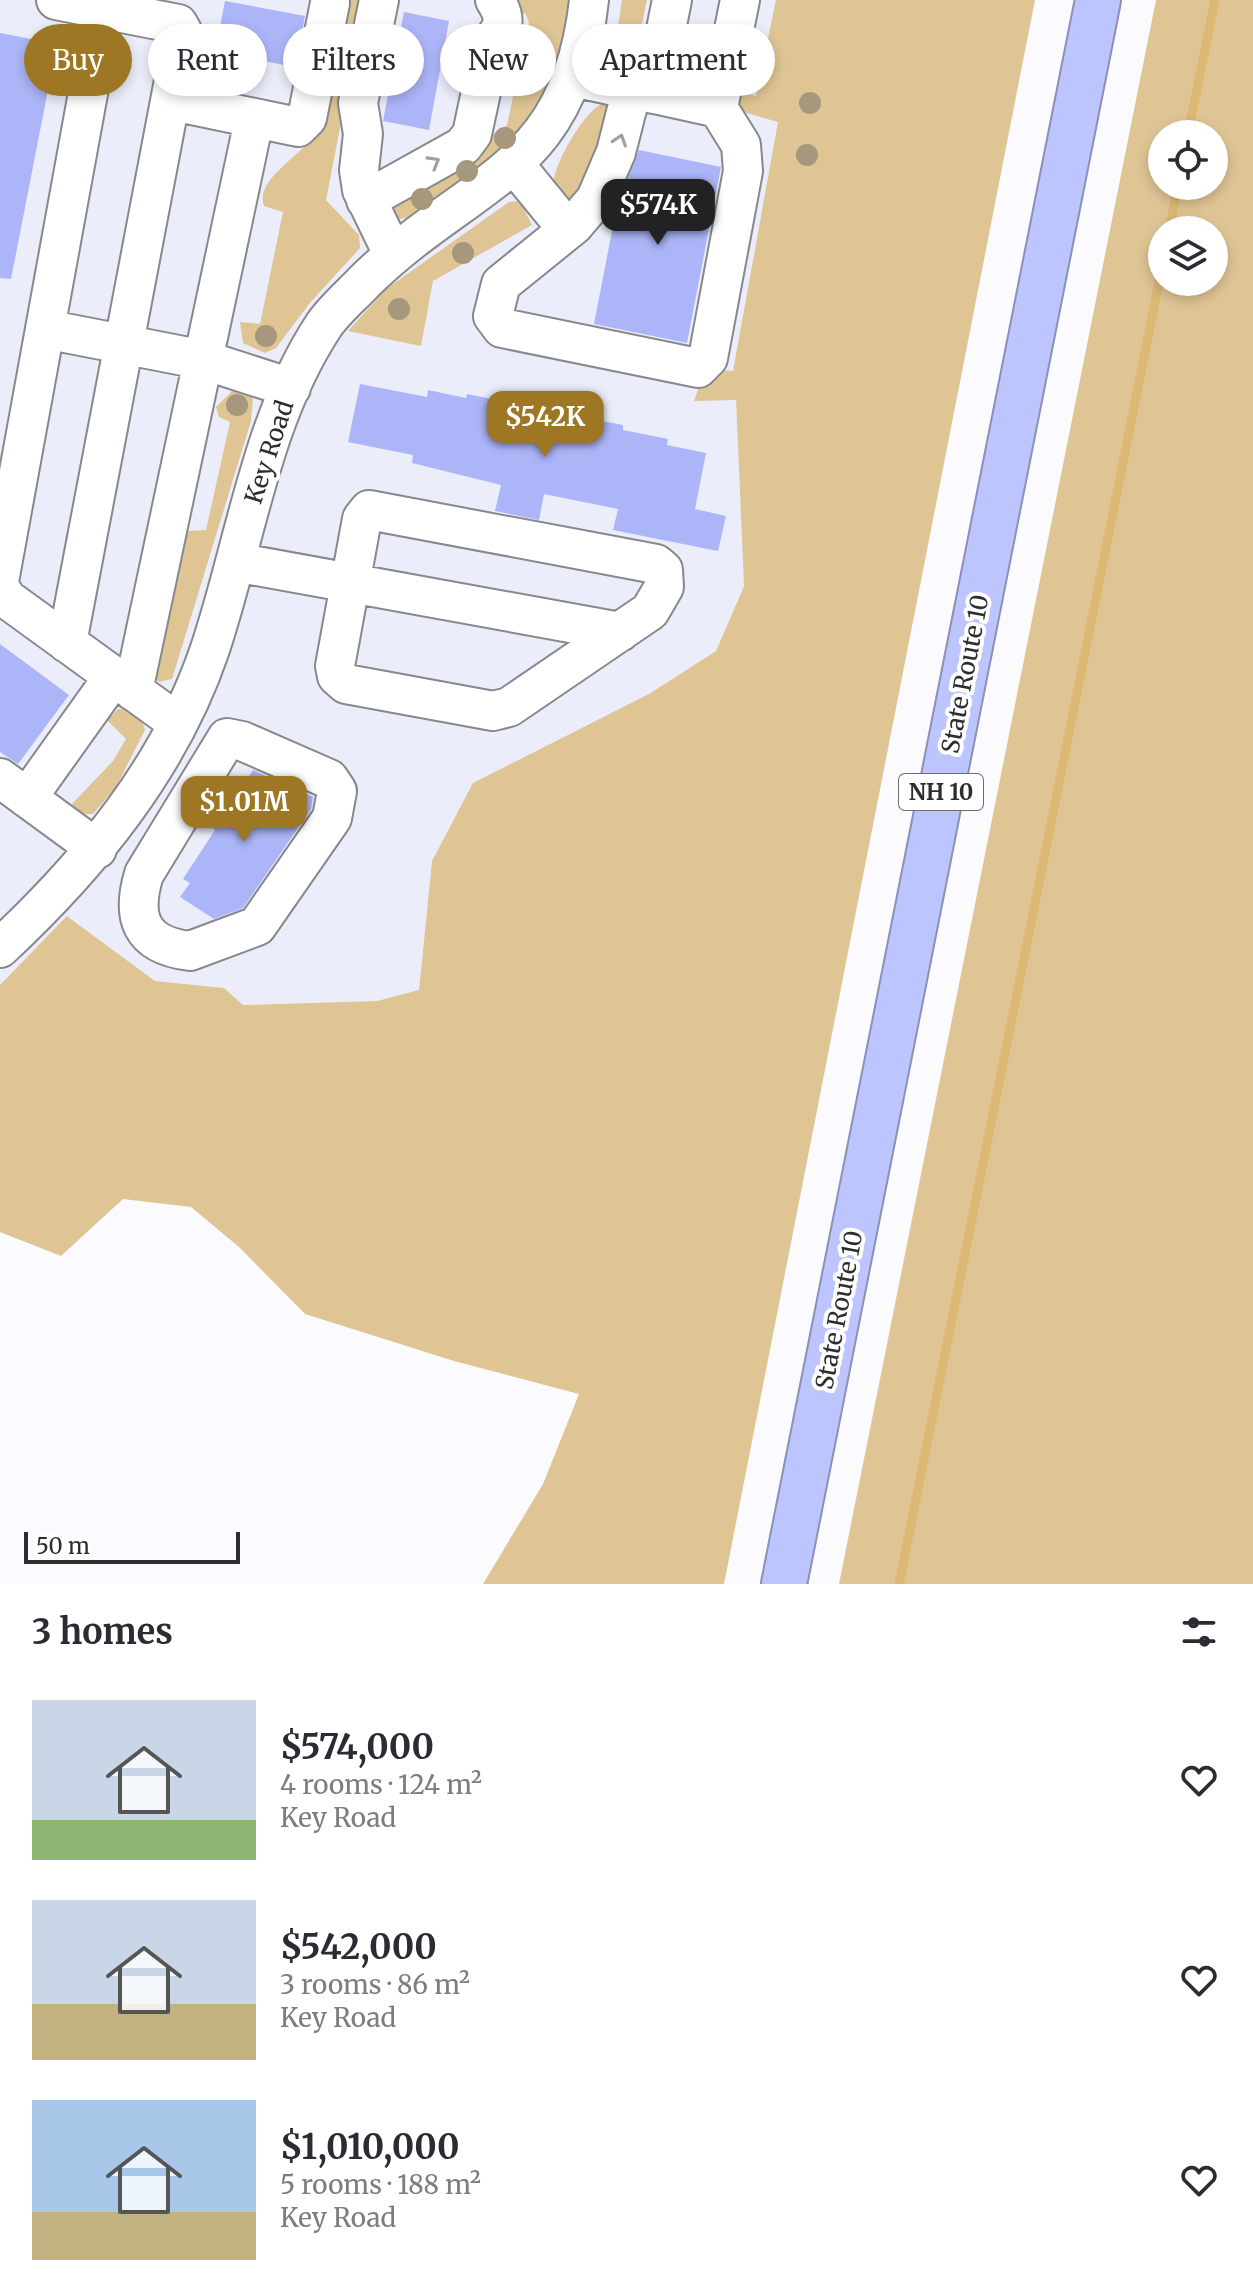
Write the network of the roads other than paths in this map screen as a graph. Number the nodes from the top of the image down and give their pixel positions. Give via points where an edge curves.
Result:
1 (56, 0) edge
2 (379, 0) edge
3 (397, 0) edge
4 (464, 0) edge
5 (495, 0) edge
6 (589, 0) edge
7 (672, 0) edge
8 (740, 0) edge
9 (1098, 0) edge
10 (330, 3) dead end
11 (104, 5) edge
12 (490, 24) edge
13 (503, 24) edge
14 (584, 24) edge
15 (664, 24) edge
16 (572, 80) edge
17 (481, 96) edge
18 (641, 96) edge
19 (662, 96) edge
20 (172, 101) junction
21 (718, 108) junction
22 (254, 120) junction
23 (363, 134) junction
24 (515, 165) junction
25 (366, 200) junction
26 (568, 230) junction
27 (393, 254) junction
28 (45, 329) junction
29 (126, 345) junction
30 (204, 360) junction
31 (291, 388) junction
32 (235, 562) junction
33 (0, 576) edge
34 (350, 583) junction
35 (0, 588) edge
36 (620, 632) junction
37 (67, 643) junction
38 (123, 684) junction
39 (178, 723) junction
40 (13, 788) edge
41 (107, 834) junction
42 (157, 851) junction
43 (0, 948) edge
44 (784, 1584) edge

1 - 11 street
2 - 23 street via 358,103
3 - 23 street
4 - 12 street via 489,17
5 - 13 street
6 - 14 street, Key Road
7 - 15 street
8 - 21 street
9 - 44 highway, State Route 10 / NH 10
10 - 22 street via 303,124
11 - 20 street via 178,24 182,46
11 - 28 street
16 - 24 street, Key Road via 547,129
25 -> 17 street via 463,146 476,123
26 -> 18 street via 584,216 607,179
19 - 21 street
20 - 22 street
20 - 29 street
21 - 26 street via 741,145 743,171 705,366 495,323 501,284
22 - 30 street
23 - 25 street via 359,170
24 - 26 street
24 - 27 street, Key Road
25 - 27 street
27 - 31 street, Key Road via 325,322
28 - 29 street
28 - 33 street
29 - 30 street
29 - 37 street
30 - 31 street
30 - 38 street
31 - 32 street, Key Road via 266,451
32 - 34 street
32 - 39 street, Key Road via 209,651
34 - 36 street
34 - 36 street via 337,676 346,684 480,710 509,707
34 - 36 street via 362,519 369,510 656,564 665,578 656,602
35 - 37 street via 7,599
37 - 38 street
38 - 39 street
38 - 40 street
39 - 41 street, Key Road
40 - 41 street
41 - 42 street
41 - 43 street, Key Road
42 - 42 street via 137,897 142,927 168,946 190,951 241,935 267,915 324,830 337,791 329,779 227,738

